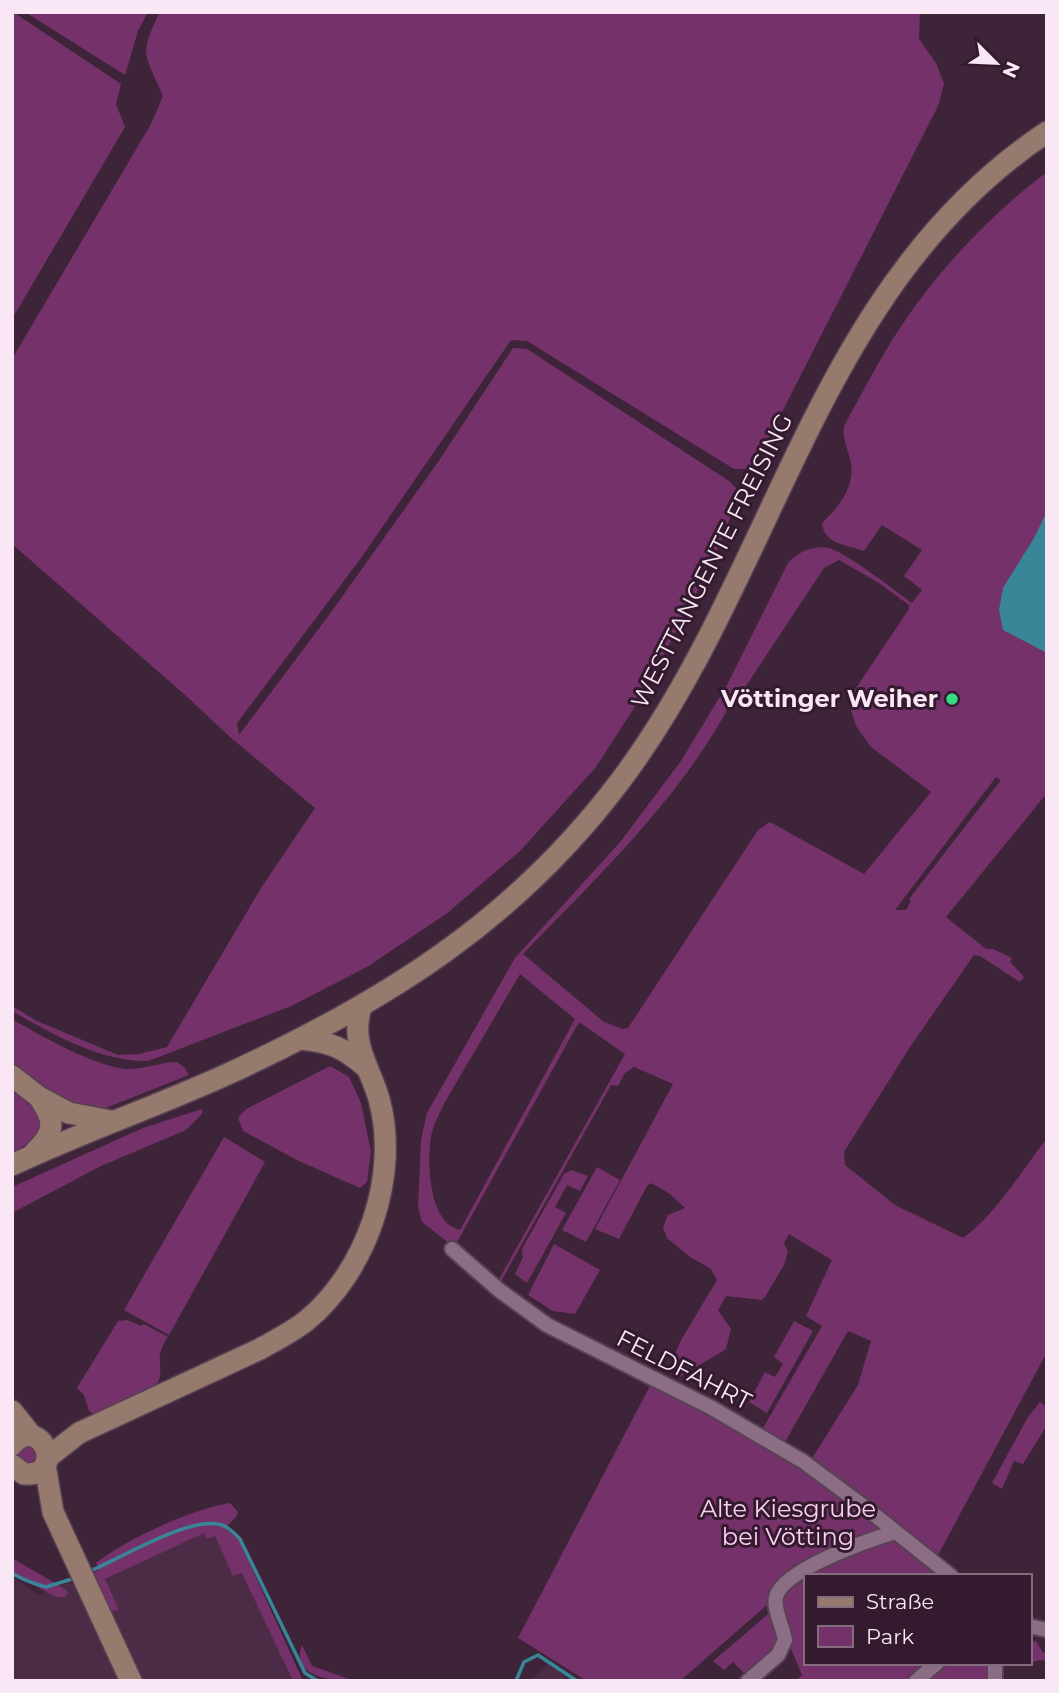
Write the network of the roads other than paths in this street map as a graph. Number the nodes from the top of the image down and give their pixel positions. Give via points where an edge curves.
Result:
1 (1047, 132) edge
2 (361, 1007) junction
3 (301, 1039) junction
4 (367, 1068) junction
5 (12, 1076) edge
6 (39, 1097) junction
7 (111, 1121) junction
8 (33, 1155) junction
9 (12, 1165) edge
10 (452, 1249) dead end
11 (12, 1411) edge
12 (12, 1444) edge
13 (41, 1450) junction
14 (18, 1470) edge
15 (53, 1512) junction
16 (895, 1532) junction
17 (948, 1574) edge
18 (935, 1665) edge
19 (131, 1681) edge
20 (748, 1681) edge
21 (916, 1681) edge

1 - 2 main road, WESTTANGENTE FREISING via 981,183 944,219 874,310 805,434 701,652 621,781 522,891 449,951
2 - 3 main road, WESTTANGENTE FREISING
2 - 4 main road via 357,1040
3 - 4 main road via 340,1047
3 - 7 main road, WESTTANGENTE FREISING
4 - 13 main road via 383,1121 383,1166 371,1222 344,1280 306,1321 281,1337
5 - 6 main road
6 - 7 main road via 69,1113
6 - 8 main road via 52,1124
7 - 8 main road, WESTTANGENTE FREISING
8 - 9 main road, WESTTANGENTE FREISING
10 - 16 street, FELDFAHRT via 547,1325 726,1415 824,1476
11 - 13 main road
12 - 13 main road via 21,1437
13 - 14 main road via 36,1473
13 - 15 main road
14 - 15 main road
15 - 19 main road
16 - 17 street, FELDFAHRT
16 - 20 street via 837,1552 780,1588 776,1605 785,1640 778,1655
18 - 21 street

